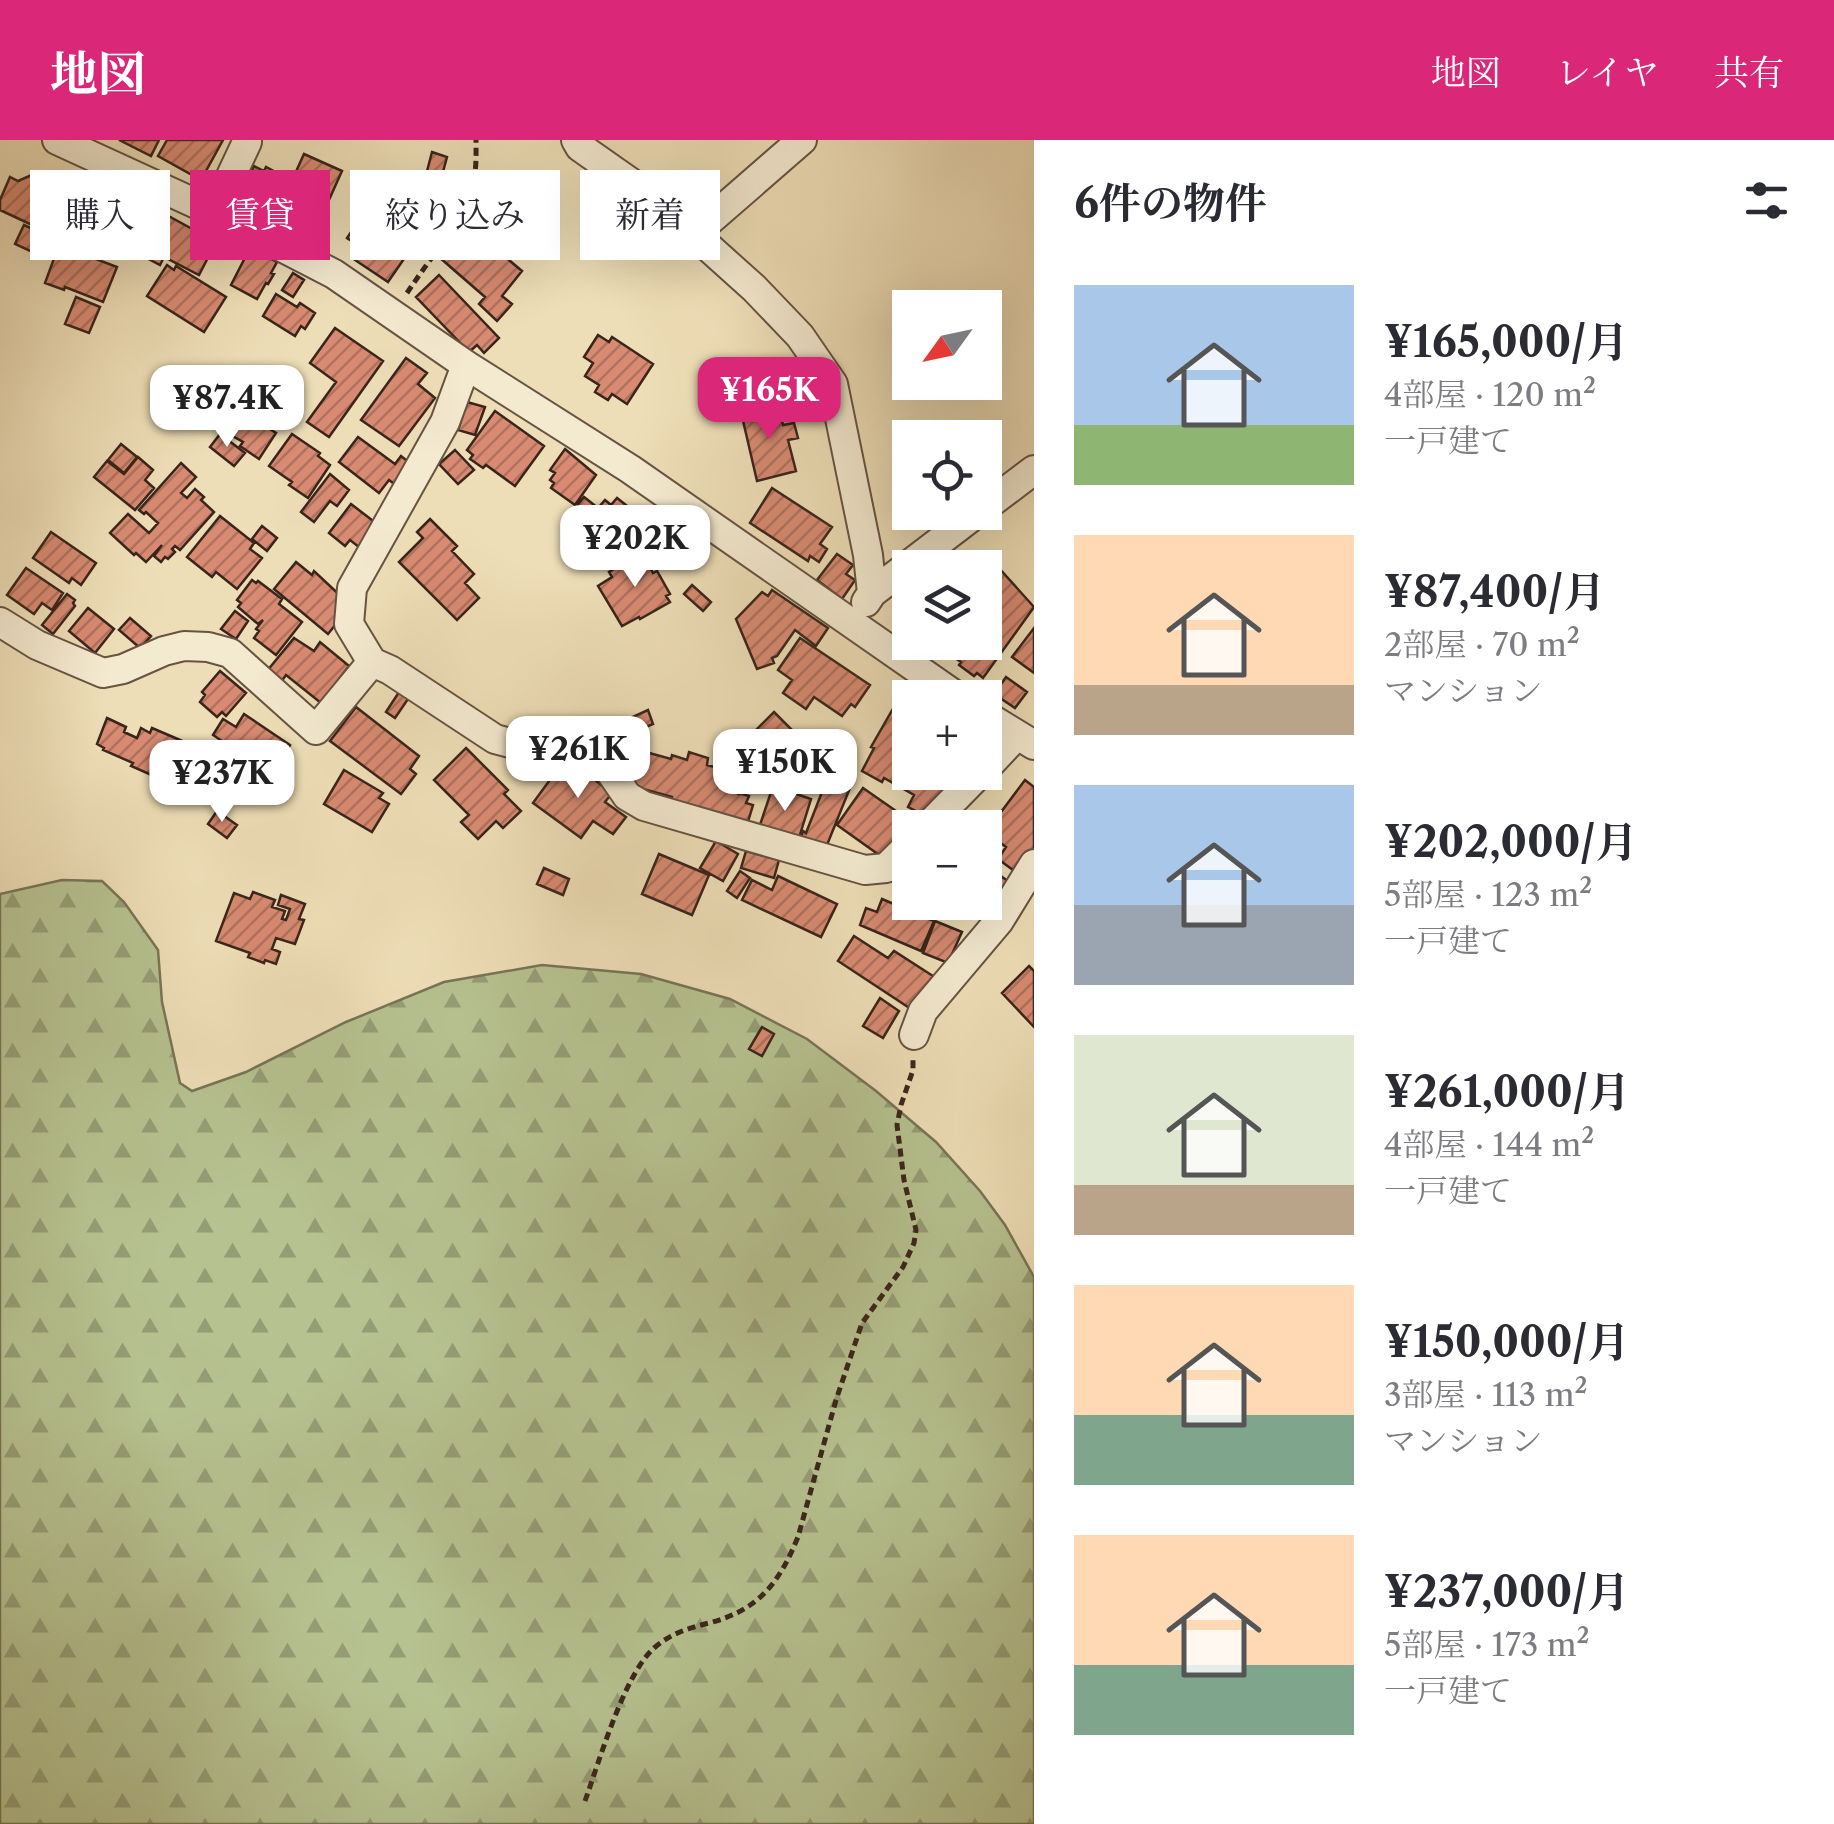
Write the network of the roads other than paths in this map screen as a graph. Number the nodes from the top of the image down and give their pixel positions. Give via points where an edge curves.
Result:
1 (56, 140) edge
2 (576, 140) edge
3 (802, 140) edge
4 (246, 142) edge
5 (233, 170) edge
6 (613, 170) edge
7 (190, 201) edge
8 (720, 211) edge
9 (720, 257) edge
10 (307, 260) edge
11 (466, 365) junction
12 (1034, 470) edge
13 (1002, 494) edge
14 (954, 530) edge
15 (872, 592) junction
16 (0, 622) edge
17 (850, 624) junction
18 (372, 662) junction
19 (932, 680) edge
20 (1002, 726) edge
21 (1025, 740) edge
22 (1002, 757) edge
23 (964, 790) edge
24 (944, 810) edge
25 (892, 862) edge
26 (1034, 864) edge
27 (914, 1035) road end

1 - 7 street
2 - 6 street
3 - 8 street
4 - 5 street
9 - 15 street via 800,336 833,384
10 - 11 street
11 - 17 street via 630,469
11 - 18 street via 444,422 352,588 349,624
12 - 13 street
14 - 15 street
15 - 17 street
16 - 18 street via 103,673 184,646 230,653 316,730
17 - 19 street
18 - 25 street via 495,739 574,743 599,755 627,796 644,806 865,870
20 - 21 street
21 - 22 street
23 - 24 street
26 - 27 street via 999,921 923,1011

